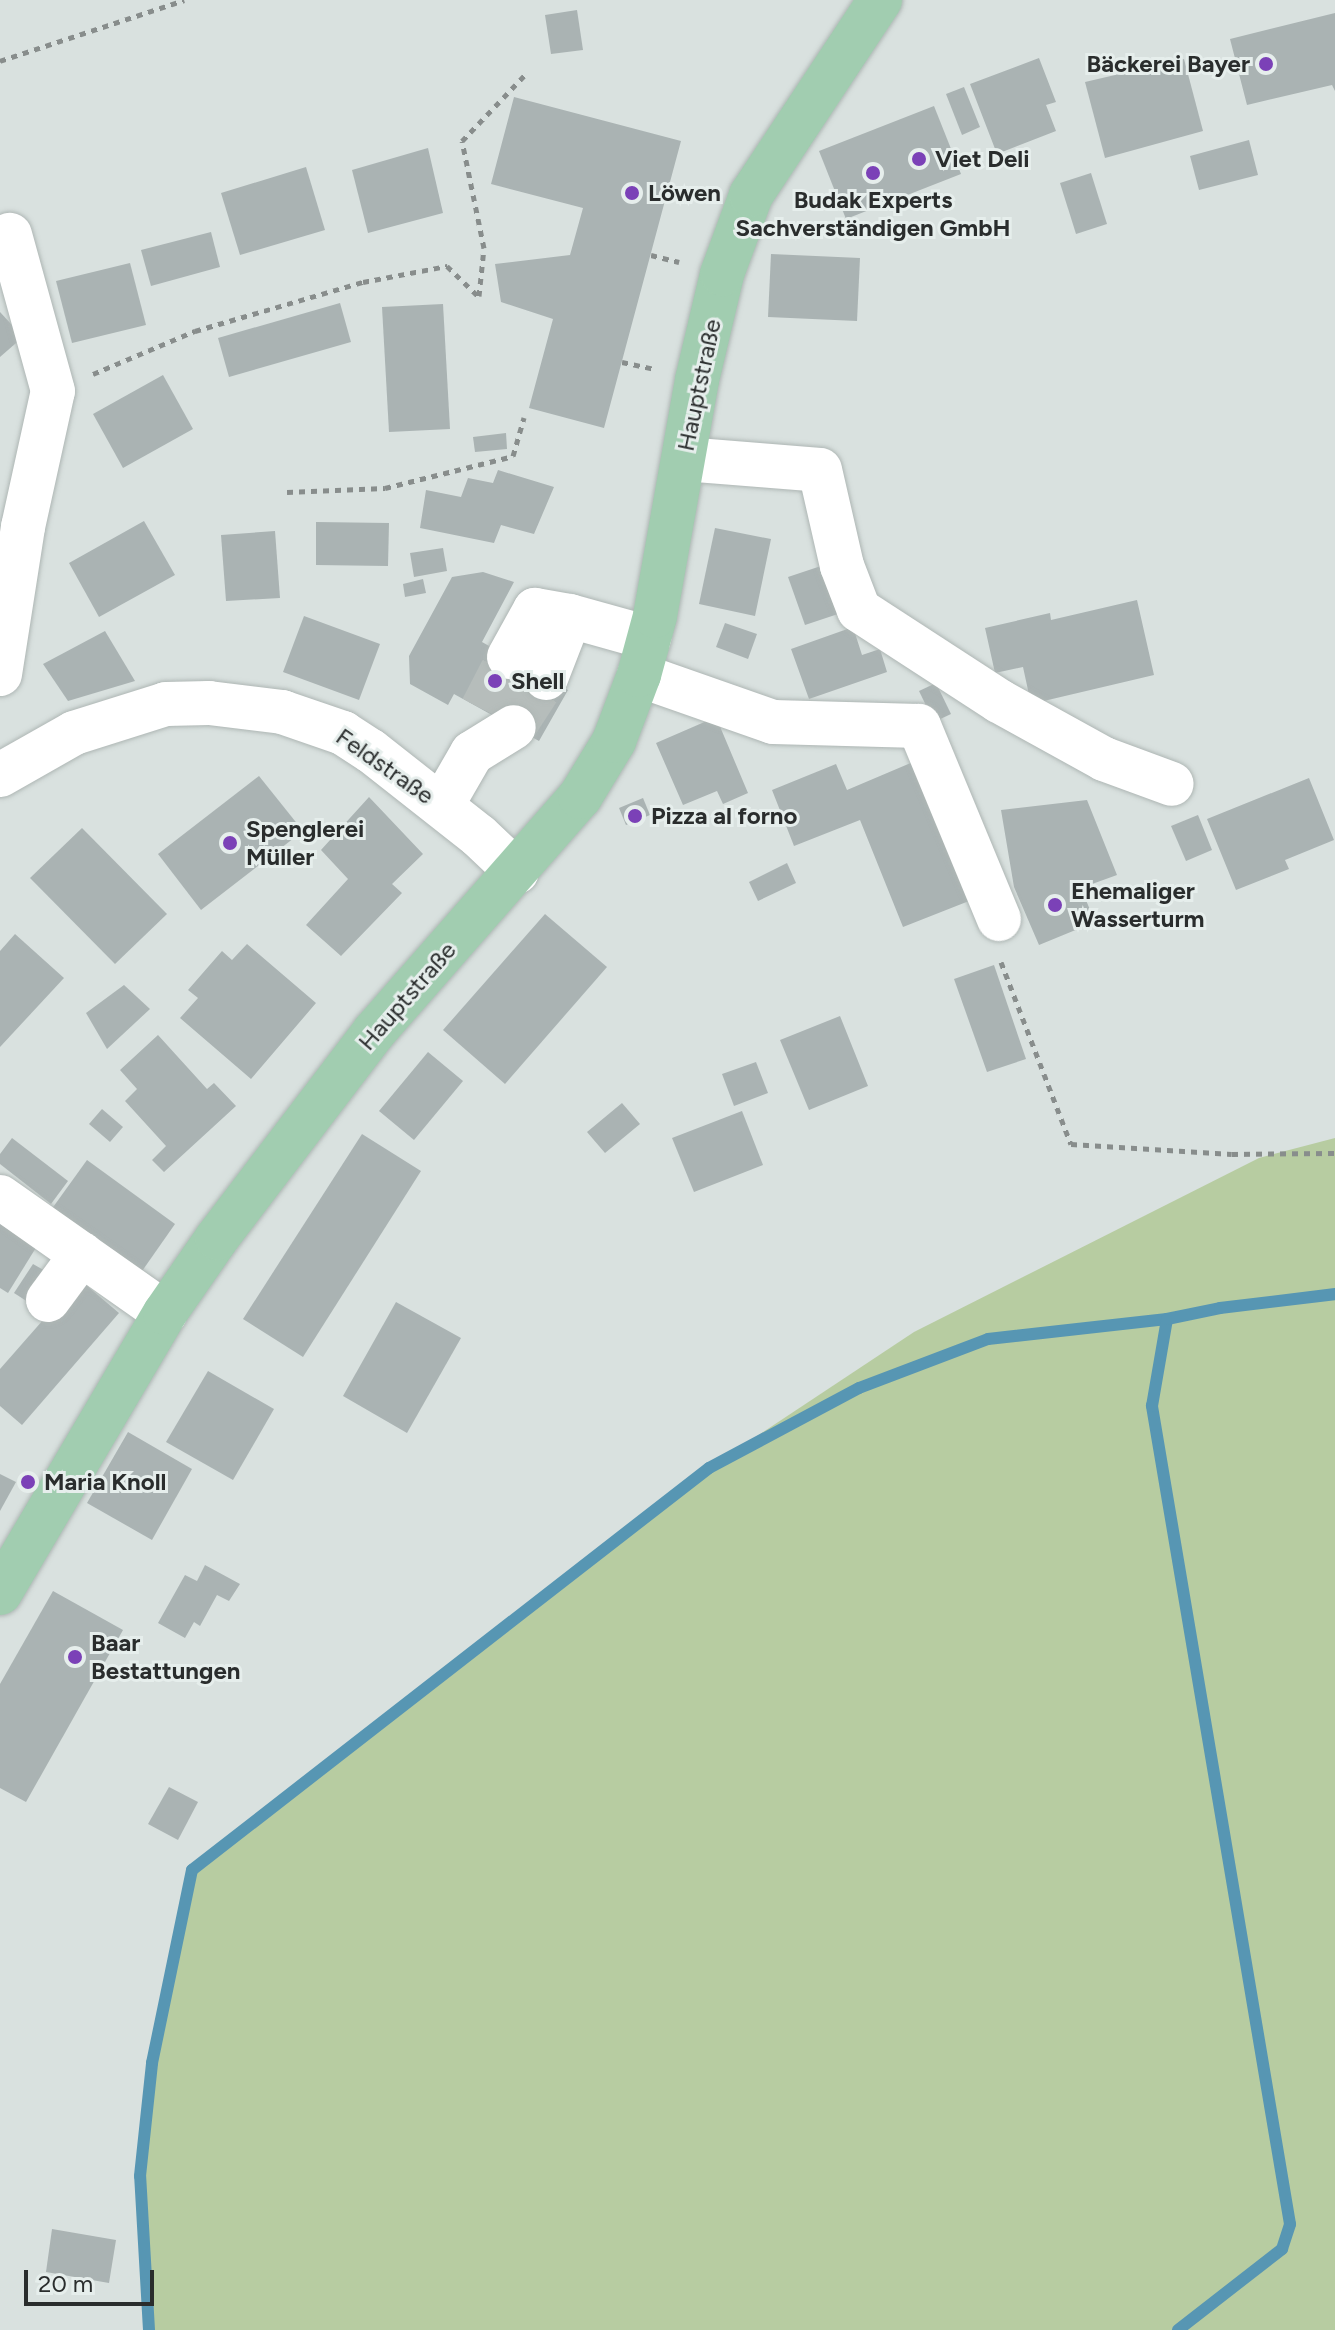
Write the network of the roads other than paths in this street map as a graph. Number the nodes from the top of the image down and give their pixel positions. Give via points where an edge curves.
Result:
1 (880, 0) edge
2 (10, 235) dead end
3 (684, 459) junction
4 (570, 616) junction
5 (644, 656) junction
6 (509, 657) tunnel mouth
7 (0, 674) edge
8 (546, 678) tunnel mouth
9 (498, 718) tunnel mouth
10 (2, 769) edge
11 (1172, 784) dead end
12 (442, 805) junction
13 (517, 872) junction
14 (999, 919) road end
15 (0, 1197) edge
16 (82, 1254) junction
17 (48, 1300) dead end
18 (165, 1313) junction
19 (0, 1593) edge

1 - 3 main road, Hauptstraße via 751,195 722,274
2 - 7 street via 53,391 23,527
3 - 5 main road, Hauptstraße
3 - 11 street via 820,470 842,566 859,610 999,701 1104,759
4 - 5 street
4 - 6 street via 535,610
4 - 8 street
5 - 13 main road, Hauptstraße via 614,741 580,797
5 - 14 street via 773,722 919,726
9 - 12 street
10 - 12 street, Feldstraße via 74,733 166,704 248,706 343,733
12 - 13 street, Feldstraße
13 - 18 main road, Hauptstraße via 374,1032
15 - 16 street
16 - 17 street
16 - 18 street
18 - 19 main road, Hauptstraße

